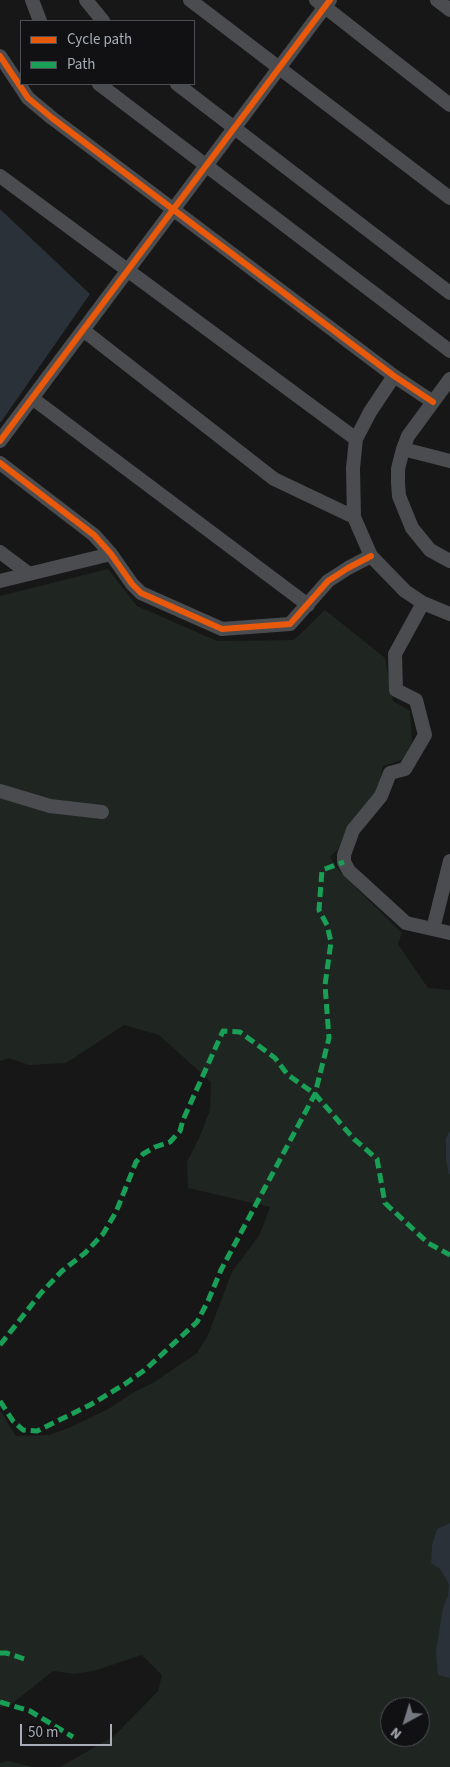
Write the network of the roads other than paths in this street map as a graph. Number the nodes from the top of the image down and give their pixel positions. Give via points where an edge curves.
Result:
1 (32, 0) edge
2 (86, 0) edge
3 (190, 0) edge
4 (436, 0) edge
5 (324, 2) edge
6 (450, 10) edge
7 (40, 20) edge
8 (102, 20) edge
9 (0, 56) edge
10 (280, 67) junction
11 (100, 85) edge
12 (178, 85) edge
13 (450, 105) edge
14 (234, 128) junction
15 (206, 166) junction
16 (0, 176) edge
17 (450, 198) edge
18 (172, 210) junction
19 (128, 269) junction
20 (450, 293) edge
21 (82, 330) junction
22 (450, 351) edge
23 (394, 376) junction
24 (450, 379) edge
25 (32, 398) junction
26 (433, 402) junction
27 (356, 439) junction
28 (0, 441) edge
29 (403, 449) junction
30 (450, 461) edge
31 (0, 462) edge
32 (354, 517) junction
33 (0, 552) edge
34 (111, 554) junction
35 (371, 556) junction
36 (450, 561) edge
37 (28, 573) junction
38 (0, 581) edge
39 (424, 603) junction
40 (308, 605) junction
41 (450, 614) edge
42 (0, 791) edge
43 (102, 812) dead end
44 (450, 861) edge
45 (433, 929) junction
46 (450, 933) edge

1 - 7 street
2 - 8 street
3 - 10 street
4 - 6 street
5 - 10 street
5 - 13 street
9 - 18 street via 28,98
10 - 14 street
10 - 17 street
11 - 15 street
12 - 14 street
14 - 15 street
14 - 20 street
15 - 18 street
15 - 22 street
16 - 19 street
18 - 19 street
18 - 23 street
19 - 21 street
19 - 27 street
21 - 25 street
21 - 32 street via 274,479
23 - 26 street
23 - 27 street
24 - 26 street
25 - 28 street
25 - 40 street
26 - 29 street
27 - 32 street via 352,468
29 - 30 street
29 - 36 street via 398,483 405,513 423,543
31 - 34 street via 94,535
32 - 35 street
33 - 37 street
34 - 37 street
34 - 40 street via 141,593 222,629 290,624
35 - 39 street via 405,591
35 - 40 street via 328,581
37 - 38 street
39 - 41 street
39 - 45 street via 395,654 396,690 416,700 425,735 405,768 390,773 381,796 353,830 344,862 348,871 406,923
42 - 43 street via 50,806
44 - 45 street
45 - 46 street

